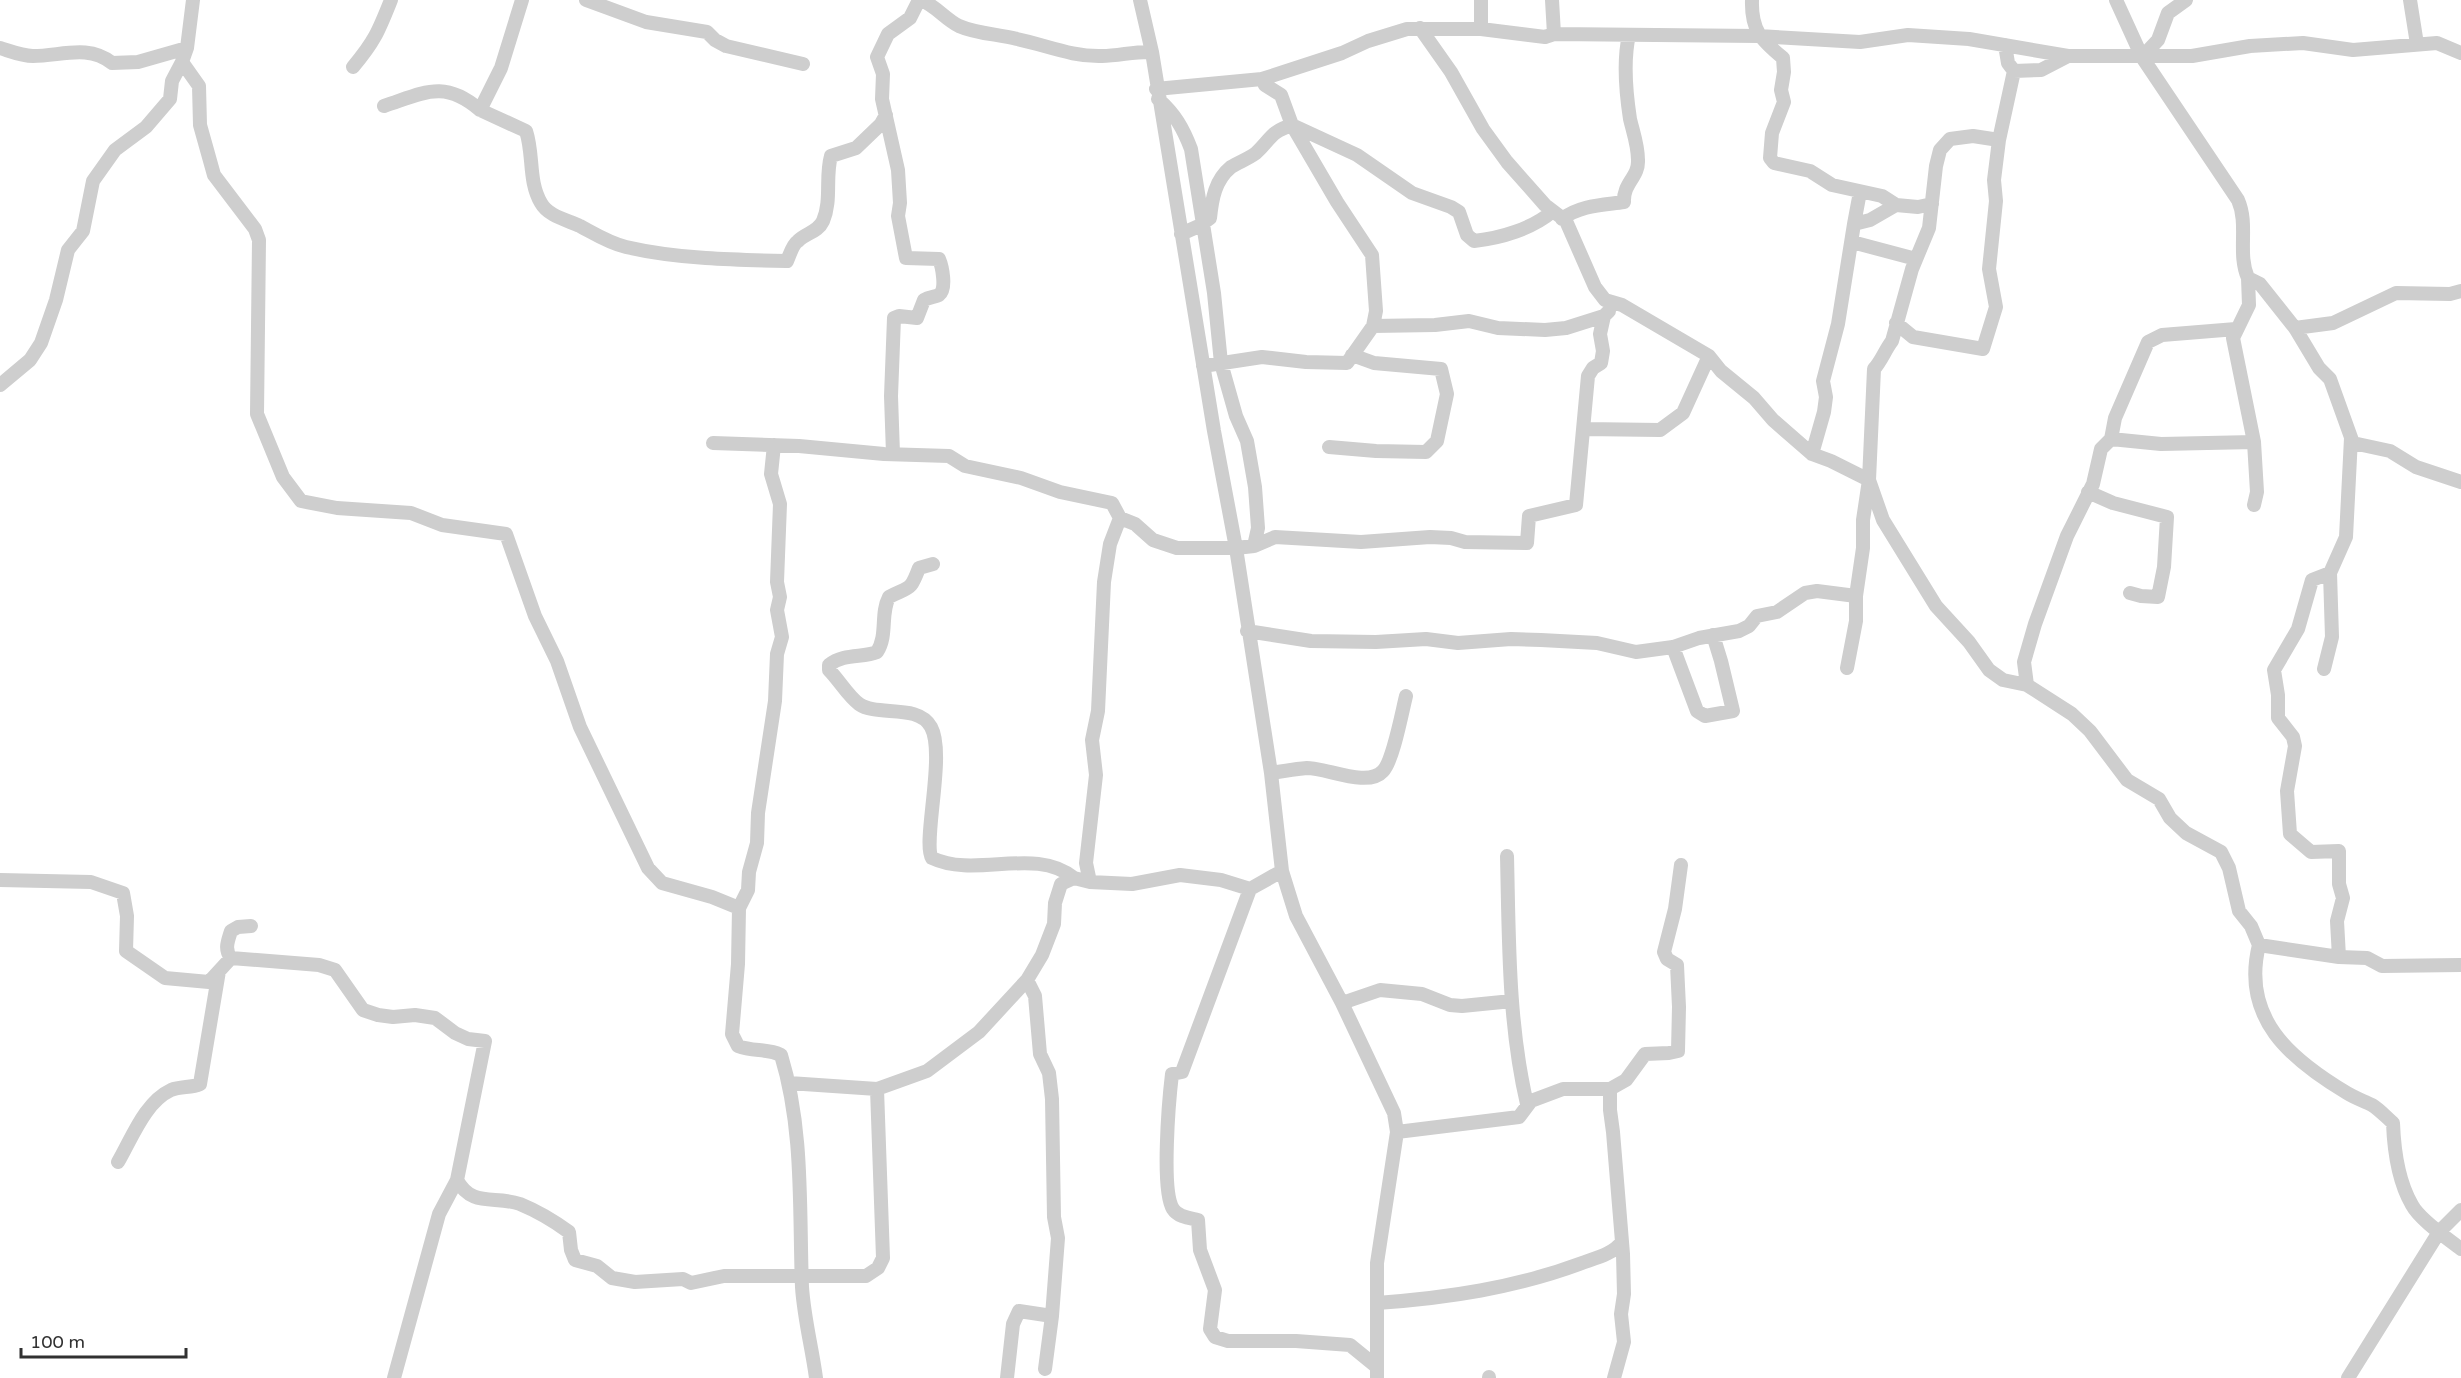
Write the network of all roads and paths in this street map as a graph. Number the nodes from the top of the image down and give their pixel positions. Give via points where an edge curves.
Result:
1 (193, 0) edge
2 (391, 0) edge
3 (522, 0) edge
4 (586, 0) edge
5 (920, 0) edge
6 (1140, 0) edge
7 (1481, 0) edge
8 (1552, 0) edge
9 (1752, 0) edge
10 (2116, 0) edge
11 (2186, 0) edge
12 (2410, 0) edge
13 (1420, 28) junction
14 (1481, 29) junction
15 (1554, 34) junction
16 (1629, 35) junction
17 (1758, 36) junction
18 (2417, 44) junction
19 (2005, 45) junction
20 (0, 48) edge
21 (187, 48) junction
22 (1152, 52) junction
23 (2461, 53) edge
24 (2068, 56) junction
25 (2142, 57) junction
26 (182, 62) junction
27 (803, 64) dead end
28 (354, 67) dead end
29 (2014, 71) junction
30 (1262, 79) junction
31 (1157, 94) junction
32 (384, 106) dead end
33 (480, 110) junction
34 (886, 115) junction
35 (1292, 125) junction
36 (1999, 140) junction
37 (1860, 192) junction
38 (1932, 204) junction
39 (1896, 205) junction
40 (1557, 215) junction
41 (1202, 224) junction
42 (1854, 224) junction
43 (1181, 234) junction
44 (1852, 242) junction
45 (1916, 259) junction
46 (2248, 278) junction
47 (2461, 291) edge
48 (1615, 304) junction
49 (1604, 316) junction
50 (1896, 323) junction
51 (1373, 326) junction
52 (2295, 328) junction
53 (2236, 329) junction
54 (1352, 355) junction
55 (1709, 356) junction
56 (1221, 363) junction
57 (1203, 366) junction
58 (0, 385) edge
59 (1584, 429) junction
60 (2351, 438) junction
61 (2111, 439) junction
62 (2254, 442) junction
63 (713, 443) dead end
64 (774, 446) junction
65 (1329, 447) dead end
66 (1812, 453) junction
67 (893, 454) junction
68 (1869, 480) junction
69 (2461, 482) edge
70 (2088, 492) junction
71 (2254, 506) dead end
72 (1120, 518) junction
73 (1254, 546) junction
74 (1236, 548) junction
75 (933, 564) dead end
76 (2330, 573) junction
77 (2130, 593) dead end
78 (1856, 596) junction
79 (1247, 631) junction
80 (1713, 635) junction
81 (1673, 647) junction
82 (1848, 668) dead end
83 (2324, 669) dead end
84 (2027, 686) junction
85 (1406, 696) dead end
86 (1271, 773) junction
87 (1507, 856) dead end
88 (1681, 864) dead end
89 (1282, 871) junction
90 (1074, 878) junction
91 (0, 880) edge
92 (1090, 882) junction
93 (1250, 889) junction
94 (739, 908) junction
95 (251, 926) dead end
96 (2259, 945) junction
97 (2338, 957) junction
98 (231, 958) junction
99 (2461, 965) edge
100 (219, 971) junction
101 (1027, 980) junction
102 (1512, 1001) junction
103 (1342, 1003) junction
104 (789, 1083) junction
105 (877, 1089) junction
106 (1610, 1089) junction
107 (1527, 1104) junction
108 (1396, 1132) junction
109 (118, 1162) dead end
110 (457, 1180) junction
111 (2461, 1210) edge
112 (2439, 1232) junction
113 (1622, 1242) junction
114 (2461, 1249) edge
115 (802, 1275) junction
116 (1377, 1304) junction
117 (1052, 1316) junction
118 (1045, 1369) dead end
119 (1377, 1372) edge
120 (394, 1378) edge
121 (816, 1378) edge
122 (1007, 1378) edge
123 (1614, 1378) edge
124 (2348, 1378) edge

1 - 21 street
2 - 28 street via 372,45
3 - 33 street via 501,68
4 - 27 street via 646,22 707,32 726,46
5 - 22 street via 933,5 959,26 990,35 1084,56
5 - 34 street via 910,18 888,34 877,57 883,74
6 - 22 street
7 - 14 street
8 - 15 street
9 - 17 street
10 - 25 street
11 - 25 street via 2168,13 2158,40
12 - 18 street
13 - 14 street
13 - 30 street via 1392,33
13 - 40 street via 1507,162
14 - 15 street via 1545,37
15 - 16 street
16 - 17 street
16 - 40 street via 1627,91 1638,161 1626,186 1624,202
17 - 19 street via 1860,42 1908,35
17 - 37 street via 1783,58 1784,102 1772,133 1770,158 1774,163 1810,171 1832,185
18 - 23 street via 2437,42
18 - 25 street via 2353,50 2303,44 2250,46 2192,56
19 - 24 street
19 - 29 street via 2008,63
20 - 21 street via 31,56 81,51 103,56 112,63 138,62
21 - 26 street
22 - 31 street
24 - 25 street
24 - 29 street via 2041,70
25 - 46 street via 2243,210 2243,257
26 - 58 street via 172,81 170,99 146,128 115,150 93,181 83,231 68,250 41,343 30,360
26 - 94 street via 200,86 200,125 214,175 241,208 259,240 257,414 283,477 301,501 337,508 411,513 442,525 506,534 580,727 648,868 662,883
29 - 36 street
30 - 31 street
30 - 35 street via 1281,95
31 - 41 street via 1173,112 1191,149
31 - 43 street
32 - 33 street via 434,90 451,92
33 - 34 street via 526,132 531,171 542,205 596,236 626,247 705,259 787,261 796,242 822,224 828,208 831,156 856,148
34 - 67 street via 898,170 898,216 906,258 939,259 942,279 939,295 924,300 917,318 894,318
35 - 40 street via 1357,155 1412,193 1459,212 1467,235 1474,241 1501,237
35 - 41 street via 1272,134 1263,146 1222,177 1212,195 1210,218
35 - 51 street via 1372,255 1376,302
36 - 38 street via 1973,136 1950,139 1940,150
36 - 50 street via 1989,269 1996,307 1983,349 1913,337
37 - 39 street via 1882,196
37 - 42 street
38 - 39 street
38 - 45 street via 1929,228
39 - 42 street
40 - 48 street via 1572,231 1595,288 1605,300
41 - 43 street
41 - 56 street
42 - 44 street
43 - 57 street
44 - 45 street
44 - 66 street via 1838,324 1823,381 1827,397
45 - 50 street
46 - 52 street via 2260,284
46 - 53 street via 2249,305
47 - 52 street via 2396,293 2333,323
48 - 49 street
48 - 55 street
49 - 51 street via 1545,330 1498,328 1469,321
49 - 59 street via 1601,363 1588,376
50 - 68 street via 1885,356 1874,369
51 - 54 street
52 - 60 street via 2309,354 2330,379
53 - 61 street via 2162,335 2148,342 2115,418
53 - 62 street via 2233,338 2238,372
54 - 56 street via 1347,363 1262,357
54 - 65 street via 1374,363 1440,369 1447,394 1437,441 1426,452
55 - 59 street via 1683,413 1660,430
55 - 66 street
56 - 57 street
56 - 73 street via 1247,441 1258,528
57 - 74 street
59 - 73 street via 1576,504 1529,516 1527,543 1430,537 1360,542 1275,537
60 - 69 street via 2353,443 2390,451 2416,467
60 - 76 street via 2346,537
61 - 62 street via 2161,444
61 - 70 street via 2101,449
62 - 71 street
63 - 64 street
64 - 67 street
64 - 94 street via 771,474 780,504 777,610 782,637 757,843 748,890
66 - 68 street
67 - 72 street via 949,456 987,473 1021,478 1060,492 1112,503
68 - 78 street
68 - 84 street via 1883,520 1936,606 1989,670 2003,680
70 - 77 street via 2167,517 2158,597
70 - 84 street via 2067,536 2035,624 2024,663
72 - 74 street via 1135,524 1153,540 1177,548
72 - 92 street via 1110,544 1104,582 1098,711 1092,740 1096,775 1086,864
73 - 74 street
74 - 79 street
75 - 90 street via 919,568 906,591 889,597 877,652 832,662 829,670 860,705 920,717 930,725 936,753 929,848 932,858 970,866 1038,865 1064,870
76 - 83 street via 2332,637
76 - 97 street via 2312,580 2298,629 2274,670 2278,718 2295,746 2287,791 2290,834 2311,852 2339,851 2343,898 2337,921
78 - 80 street via 1805,593 1778,612 1757,616 1739,631
78 - 82 street
79 - 81 street via 1311,641 1426,639 1458,643 1511,639 1598,644 1636,652
79 - 86 street
80 - 81 street
80 - 81 street via 1733,711 1705,716 1697,711
84 - 96 street via 2072,714 2127,780 2158,799 2186,833 2221,852 2239,910
85 - 86 street via 1383,771 1370,778 1309,768
86 - 89 street
87 - 102 street
88 - 106 street via 1664,952 1677,965 1678,1051 1645,1054 1626,1080
89 - 93 street
89 - 103 street via 1296,916
90 - 92 street
90 - 101 street via 1061,884 1054,924
91 - 100 street via 91,882 123,893 126,951 165,978 209,982
92 - 93 street via 1132,884 1180,875 1221,880
93 - 119 street via 1182,1072 1172,1074 1167,1127 1169,1198 1174,1210 1183,1217 1198,1220 1200,1250 1215,1290 1210,1329 1215,1336 1228,1341 1350,1345
94 - 104 street via 732,1034 738,1046 747,1050 771,1050 781,1055
95 - 98 street via 231,931 227,953
96 - 97 street
96 - 112 street via 2254,965 2257,993 2274,1034 2299,1061 2348,1094 2374,1106 2393,1123 2402,1181 2412,1207
97 - 99 street via 2367,958 2382,966
98 - 100 street
98 - 110 street via 319,965 335,970 363,1010 393,1017 435,1018 468,1039 485,1041
100 - 109 street via 200,1084 160,1095
101 - 105 street via 979,1032 927,1071
101 - 117 street via 1035,996 1040,1054 1049,1073 1052,1099 1054,1217 1058,1238
102 - 103 street via 1450,1005 1422,994 1380,990
102 - 107 street
103 - 108 street via 1394,1113
104 - 105 street
104 - 115 street via 799,1170
105 - 115 street via 883,1258 878,1268 866,1276
106 - 107 street via 1563,1089
106 - 113 street
107 - 108 street via 1519,1117
108 - 116 street via 1377,1263
110 - 115 street via 463,1192 474,1197 519,1204 558,1224 569,1232 575,1260 597,1266 612,1278 635,1282 683,1279 691,1283 724,1276
110 - 120 street via 439,1214
111 - 112 street
112 - 114 street
112 - 124 street
113 - 116 street via 1607,1254 1521,1283 1434,1299
113 - 123 street via 1624,1342
115 - 121 street
116 - 119 street
117 - 118 street
117 - 122 street via 1019,1311 1013,1323

